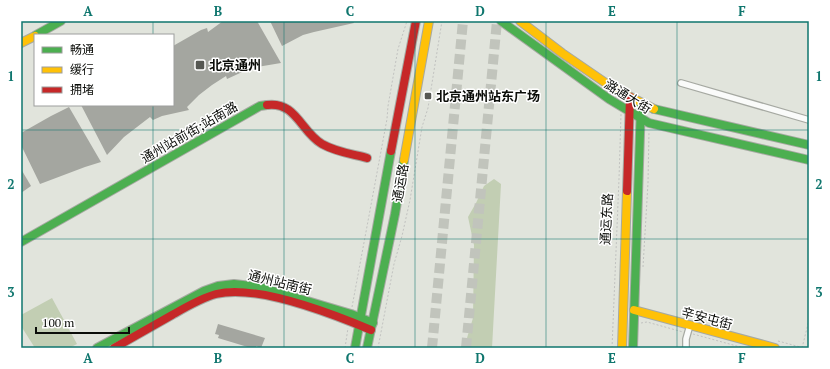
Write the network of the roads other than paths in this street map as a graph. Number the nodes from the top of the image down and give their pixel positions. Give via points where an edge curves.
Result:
1 (61, 21) edge
2 (416, 21) edge
3 (429, 21) edge
4 (500, 21) edge
5 (520, 21) edge
6 (38, 34) edge
7 (34, 36) edge
8 (21, 43) edge
9 (681, 83) dead end
10 (630, 97) junction
11 (642, 103) junction
12 (629, 110) junction
13 (641, 117) junction
14 (809, 120) edge
15 (809, 145) edge
16 (367, 158) dead end
17 (809, 160) edge
18 (21, 242) edge
19 (637, 311) junction
20 (350, 318) junction
21 (359, 321) junction
22 (372, 326) junction
23 (689, 329) junction
24 (97, 348) edge
25 (114, 348) edge
26 (355, 348) edge
27 (367, 348) edge
28 (622, 348) edge
29 (633, 348) edge
30 (686, 348) edge
31 (775, 348) edge

1 - 6 main road
2 - 21 main road, 通运路
3 - 22 main road, 通运路
4 - 12 main road, 潞通大街 via 609,99
5 - 10 main road, 潞通大街 via 613,88
7 - 8 main road
9 - 14 street
10 - 11 main road, 潞通大街
10 - 12 main road, 通运东路
11 - 13 main road
11 - 15 main road, 潞通大街 via 651,108
12 - 13 main road, 潞通大街
12 - 28 main road, 通运东路
13 - 17 main road, 潞通大街 via 649,123
13 - 19 main road
16 - 18 main road, 通州站前街;站南潞 via 323,145 310,136 300,120 288,108 275,104 260,106
19 - 23 main road, 辛安屯街
19 - 29 main road
20 - 21 main road, 通州站南街
20 - 24 main road, 通州站南街 via 260,287 234,284 218,286 186,300
20 - 25 main road, 通州站南街 via 342,318 260,294 238,291 216,294 196,302
21 - 22 main road, 通州站南街
21 - 26 main road, 通运路
22 - 27 main road, 通运路
23 - 30 street
23 - 31 main road, 辛安屯街

